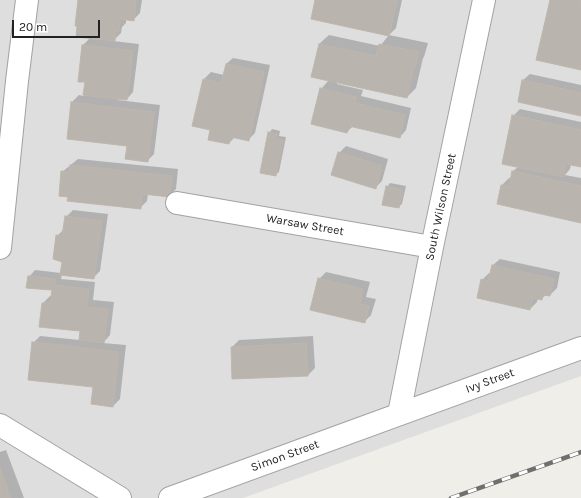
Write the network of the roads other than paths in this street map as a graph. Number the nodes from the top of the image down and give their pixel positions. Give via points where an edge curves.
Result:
1 (27, 0) edge
2 (484, 0) edge
3 (8, 84) edge
4 (177, 202) dead end
5 (0, 248) edge
6 (432, 248) junction
7 (581, 348) edge
8 (399, 414) junction
9 (0, 425) edge
10 (120, 498) edge
11 (170, 498) edge

1 - 3 street
2 - 6 street, South Wilson Street
3 - 5 street
4 - 6 street, Warsaw Street
6 - 8 street, South Wilson Street
7 - 8 street, Ivy Street
8 - 11 street, Simon Street
9 - 10 street

